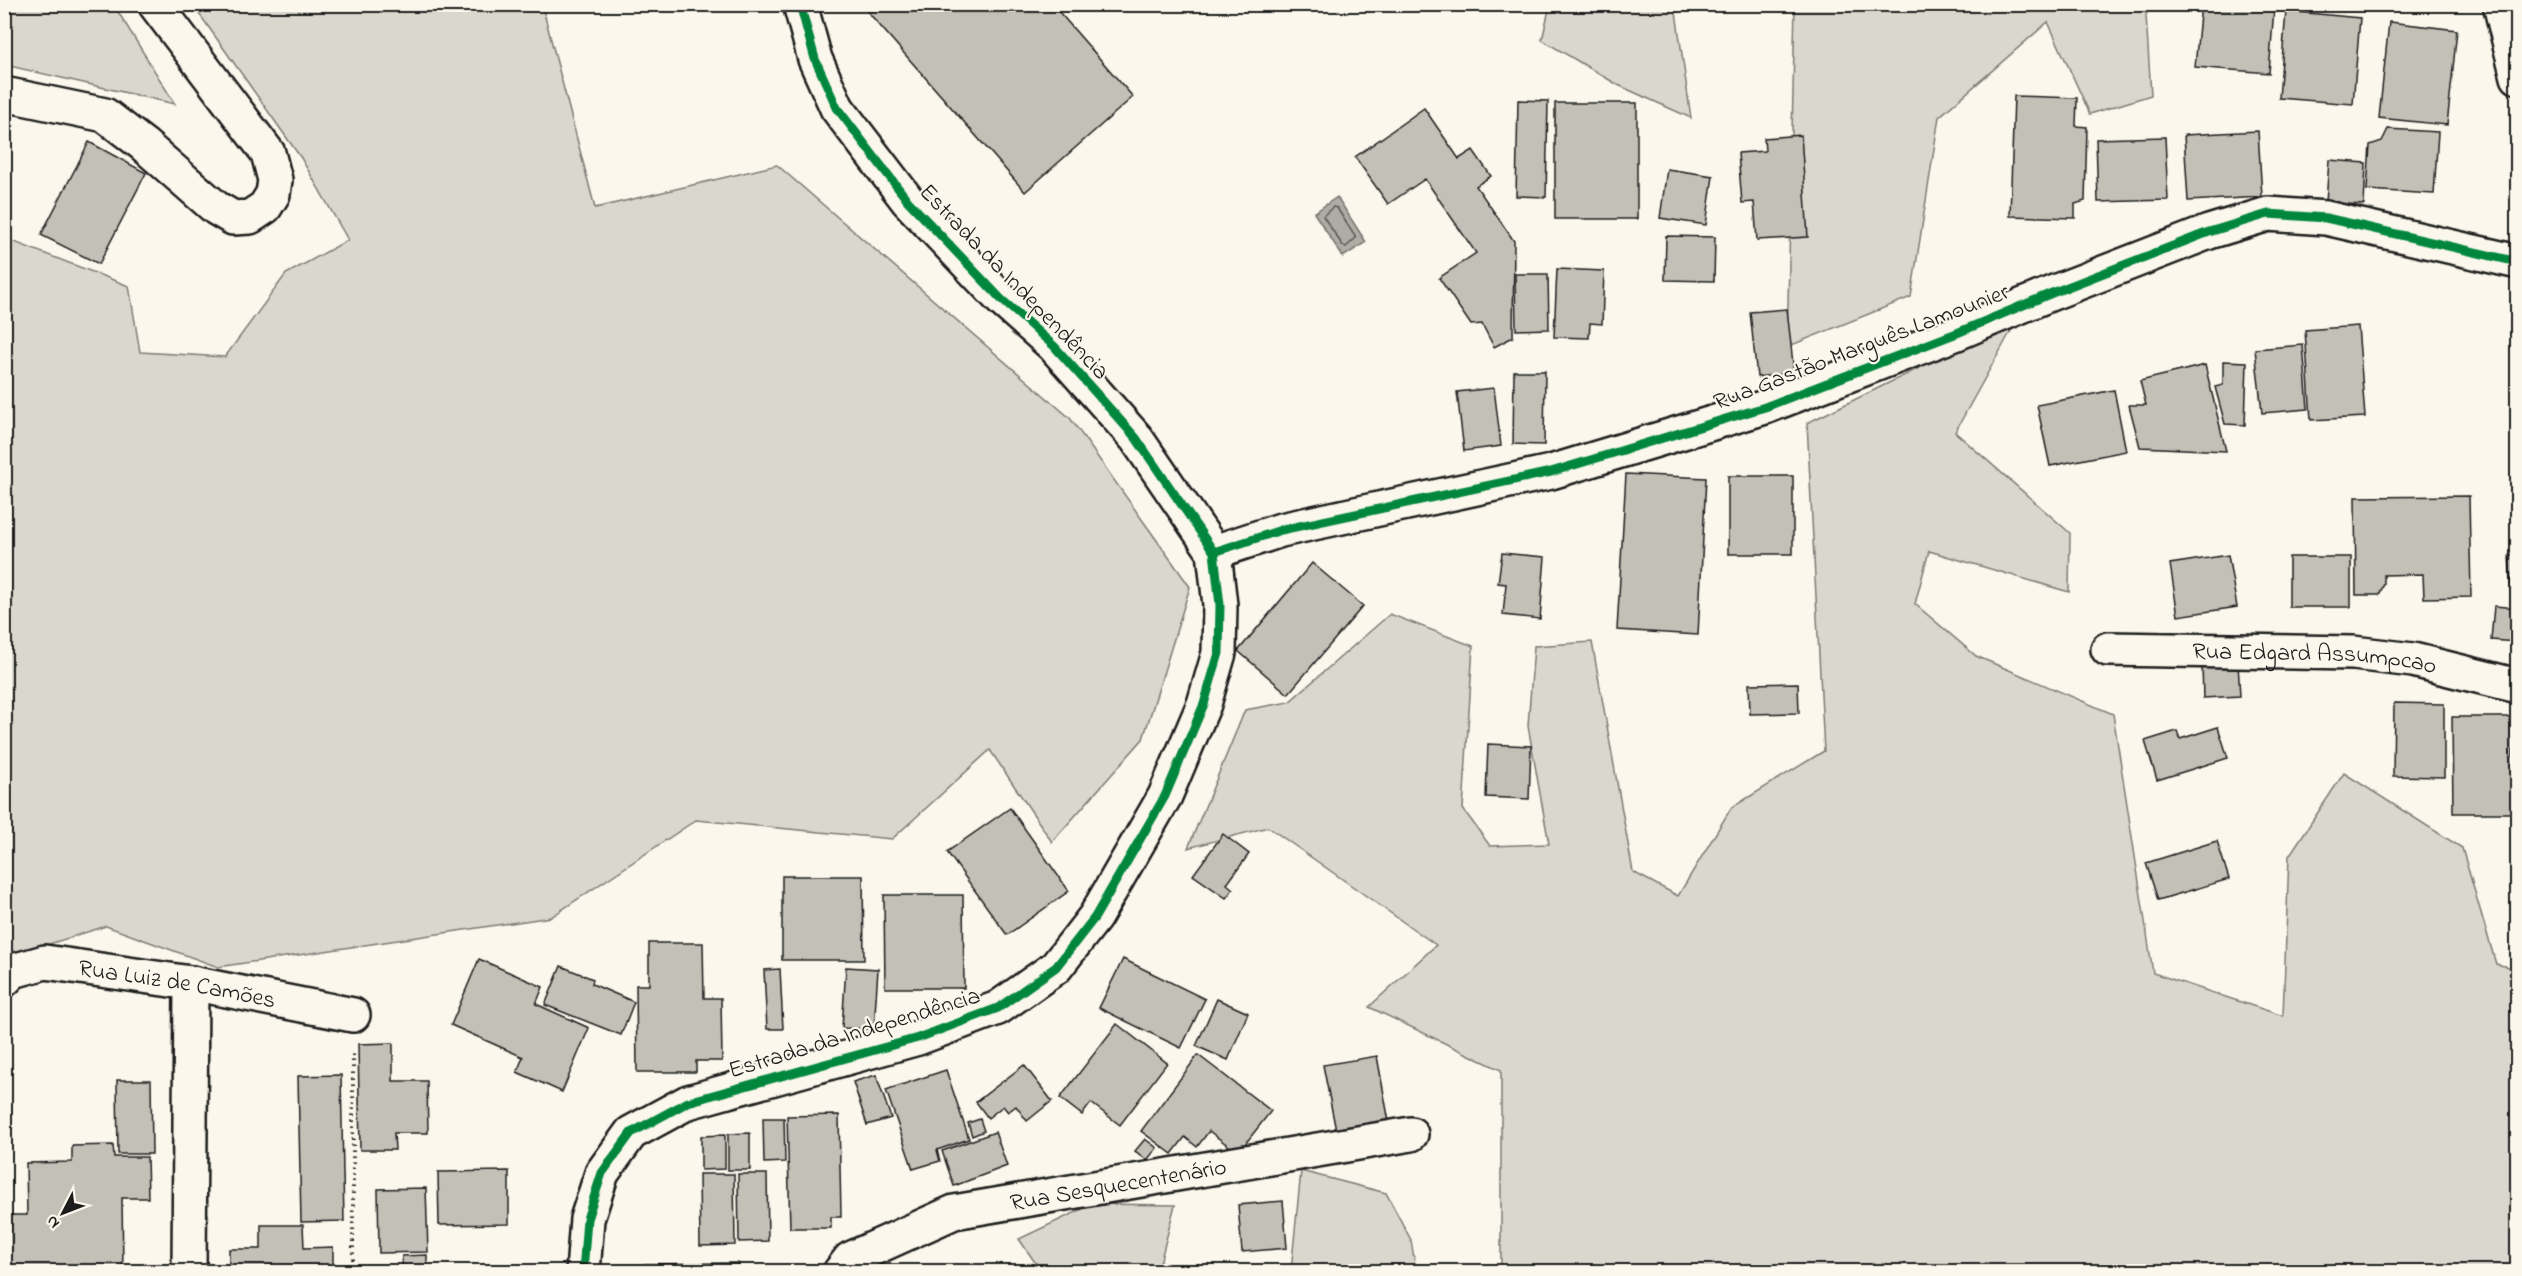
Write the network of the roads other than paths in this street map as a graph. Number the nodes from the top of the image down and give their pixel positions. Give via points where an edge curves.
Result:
1 (155, 4) edge
2 (800, 4) edge
3 (2500, 4) edge
4 (2517, 77) edge
5 (4, 94) edge
6 (2517, 262) edge
7 (1214, 552) junction
8 (2108, 649) dead end
9 (2517, 686) edge
10 (4, 980) edge
11 (191, 983) junction
12 (354, 1015) road end
13 (1411, 1134) dead end
14 (189, 1272) edge
15 (583, 1272) edge
16 (840, 1272) edge

1 - 5 street via 268,153 275,180 273,194 265,207 250,217 233,218 216,208 105,115
2 - 7 street, Estrada da Independência via 815,59 837,108 908,201 1001,299 1054,346 1136,438
3 - 4 street
6 - 7 street, Rua Gastão Marguês Lamounier via 2326,218 2268,214 2136,260 1765,407 1551,472 1281,530
7 - 15 street, Estrada da Independência via 1220,605 1219,652 1204,704 1165,796 1132,857 1095,917 1056,967 998,1008 918,1038 688,1102 631,1133 602,1173 587,1219
8 - 9 street, Rua Edgard Assumpcao via 2353,653 2413,660
10 - 11 street, Rua Luiz de Camões via 12,971 45,962
11 - 12 street, Rua Luiz de Camões
11 - 14 street
13 - 16 street, Rua Sesquecentenário via 954,1212 850,1259

